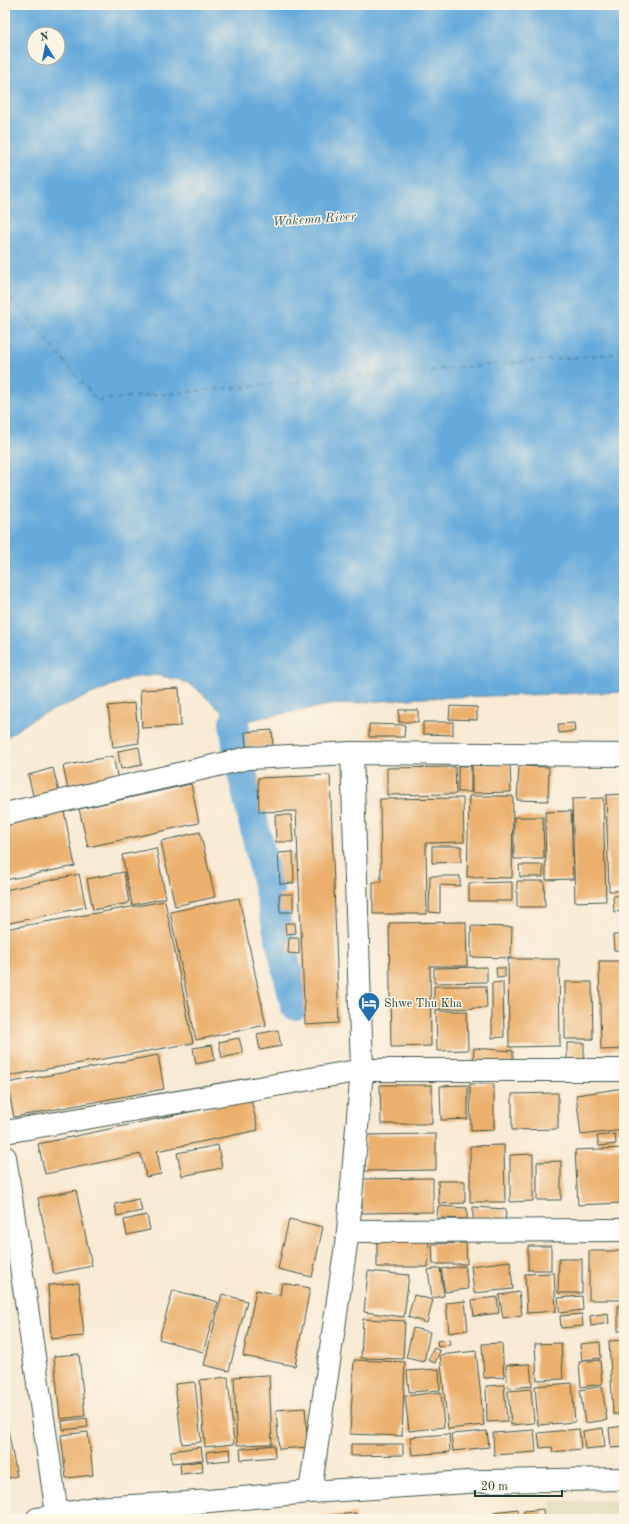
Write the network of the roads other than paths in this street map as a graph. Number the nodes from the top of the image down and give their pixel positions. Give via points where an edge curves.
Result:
1 (352, 753) junction
2 (624, 754) edge
3 (5, 814) edge
4 (362, 1070) junction
5 (624, 1070) edge
6 (5, 1132) edge
7 (5, 1157) edge
8 (624, 1230) edge
9 (348, 1231) junction
10 (624, 1479) edge
11 (310, 1492) junction
12 (184, 1511) edge
13 (47, 1517) edge

1 - 2 street
1 - 3 street via 248,758
1 - 4 street
4 - 5 street
4 - 6 street
4 - 9 street
7 - 13 street
8 - 9 street
9 - 11 street
10 - 11 street via 483,1481
11 - 12 street
12 - 13 street via 94,1508

